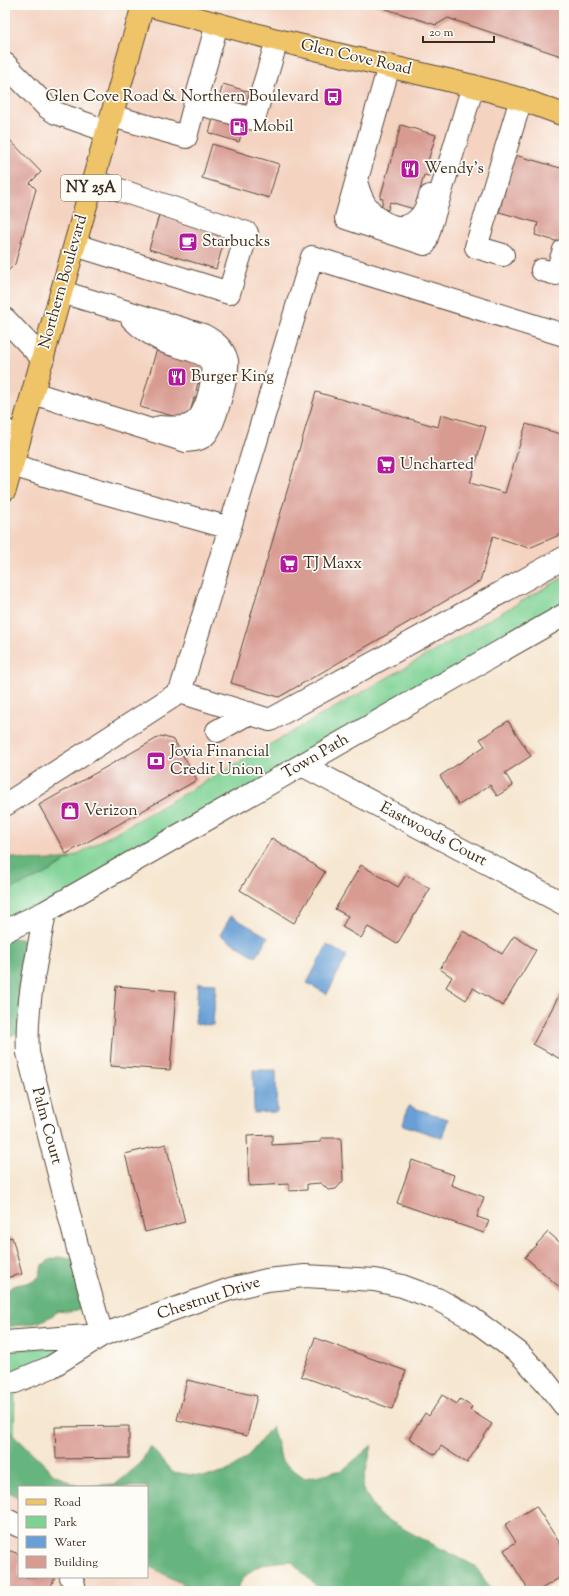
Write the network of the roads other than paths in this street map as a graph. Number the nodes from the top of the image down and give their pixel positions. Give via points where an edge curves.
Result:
1 (143, 5) edge
2 (147, 5) edge
3 (217, 24) junction
4 (277, 40) junction
5 (5, 64) edge
6 (389, 66) junction
7 (473, 86) junction
8 (521, 99) junction
9 (195, 103) junction
10 (564, 115) edge
11 (109, 124) junction
12 (93, 182) junction
13 (75, 245) junction
14 (564, 250) edge
15 (503, 255) dead end
16 (542, 270) dead end
17 (62, 292) junction
18 (5, 319) edge
19 (564, 335) edge
20 (43, 359) junction
21 (33, 393) junction
22 (12, 437) edge
23 (12, 465) junction
24 (5, 490) edge
25 (230, 528) junction
26 (564, 558) edge
27 (564, 615) edge
28 (180, 692) junction
29 (249, 713) junction
30 (217, 731) dead end
31 (302, 765) junction
32 (5, 805) edge
33 (564, 904) edge
34 (45, 912) junction
35 (5, 931) edge
36 (102, 1335) junction
37 (5, 1342) edge
38 (5, 1383) edge
39 (564, 1405) edge
40 (5, 1519) edge
41 (18, 1526) edge
42 (71, 1578) edge
43 (72, 1591) edge

1 - 11 main road, Northern Boulevard / NY 25A
2 - 3 main road, Glen Cove Road
3 - 4 main road, Glen Cove Road
3 - 9 street
4 - 6 main road, Glen Cove Road
4 - 9 street via 254,119
5 - 11 street via 56,113
6 - 7 main road, Glen Cove Road
6 - 7 street via 346,218 425,244
7 - 8 main road, Glen Cove Road
8 - 10 main road, Glen Cove Road
8 - 15 street via 476,247
9 - 11 street via 186,137
11 - 12 main road, Northern Boulevard / NY 25A
12 - 13 main road, Northern Boulevard / NY 25A
12 - 13 street via 247,233 229,293
13 - 17 main road, Northern Boulevard / NY 25A
14 - 16 street via 556,274
17 - 20 main road, Northern Boulevard / NY 25A
17 - 21 street via 203,335 220,346 228,369 212,426 200,439 186,441
18 - 20 street
19 - 25 street via 312,256
20 - 21 main road, Northern Boulevard / NY 25A
21 - 22 main road, Northern Boulevard / NY 25A
22 - 23 main road, Northern Boulevard / NY 25A
23 - 24 main road, Northern Boulevard / NY 25A
23 - 25 street
25 - 28 street
26 - 29 street via 270,720
27 - 31 street, Town Path
28 - 29 street
28 - 32 street
29 - 30 street
31 - 33 street, Eastwoods Court
31 - 34 street, Town Path
34 - 35 street, Town Path
34 - 36 street, Palm Court via 28,1012 28,1053
36 - 37 street, Chestnut Drive
36 - 38 street, Chestnut Drive via 51,1367 14,1382
36 - 39 street, Chestnut Drive via 230,1289 268,1280 305,1276 375,1280 402,1286 438,1299 470,1317 519,1354
40 - 41 street
42 - 43 street via 74,1585

